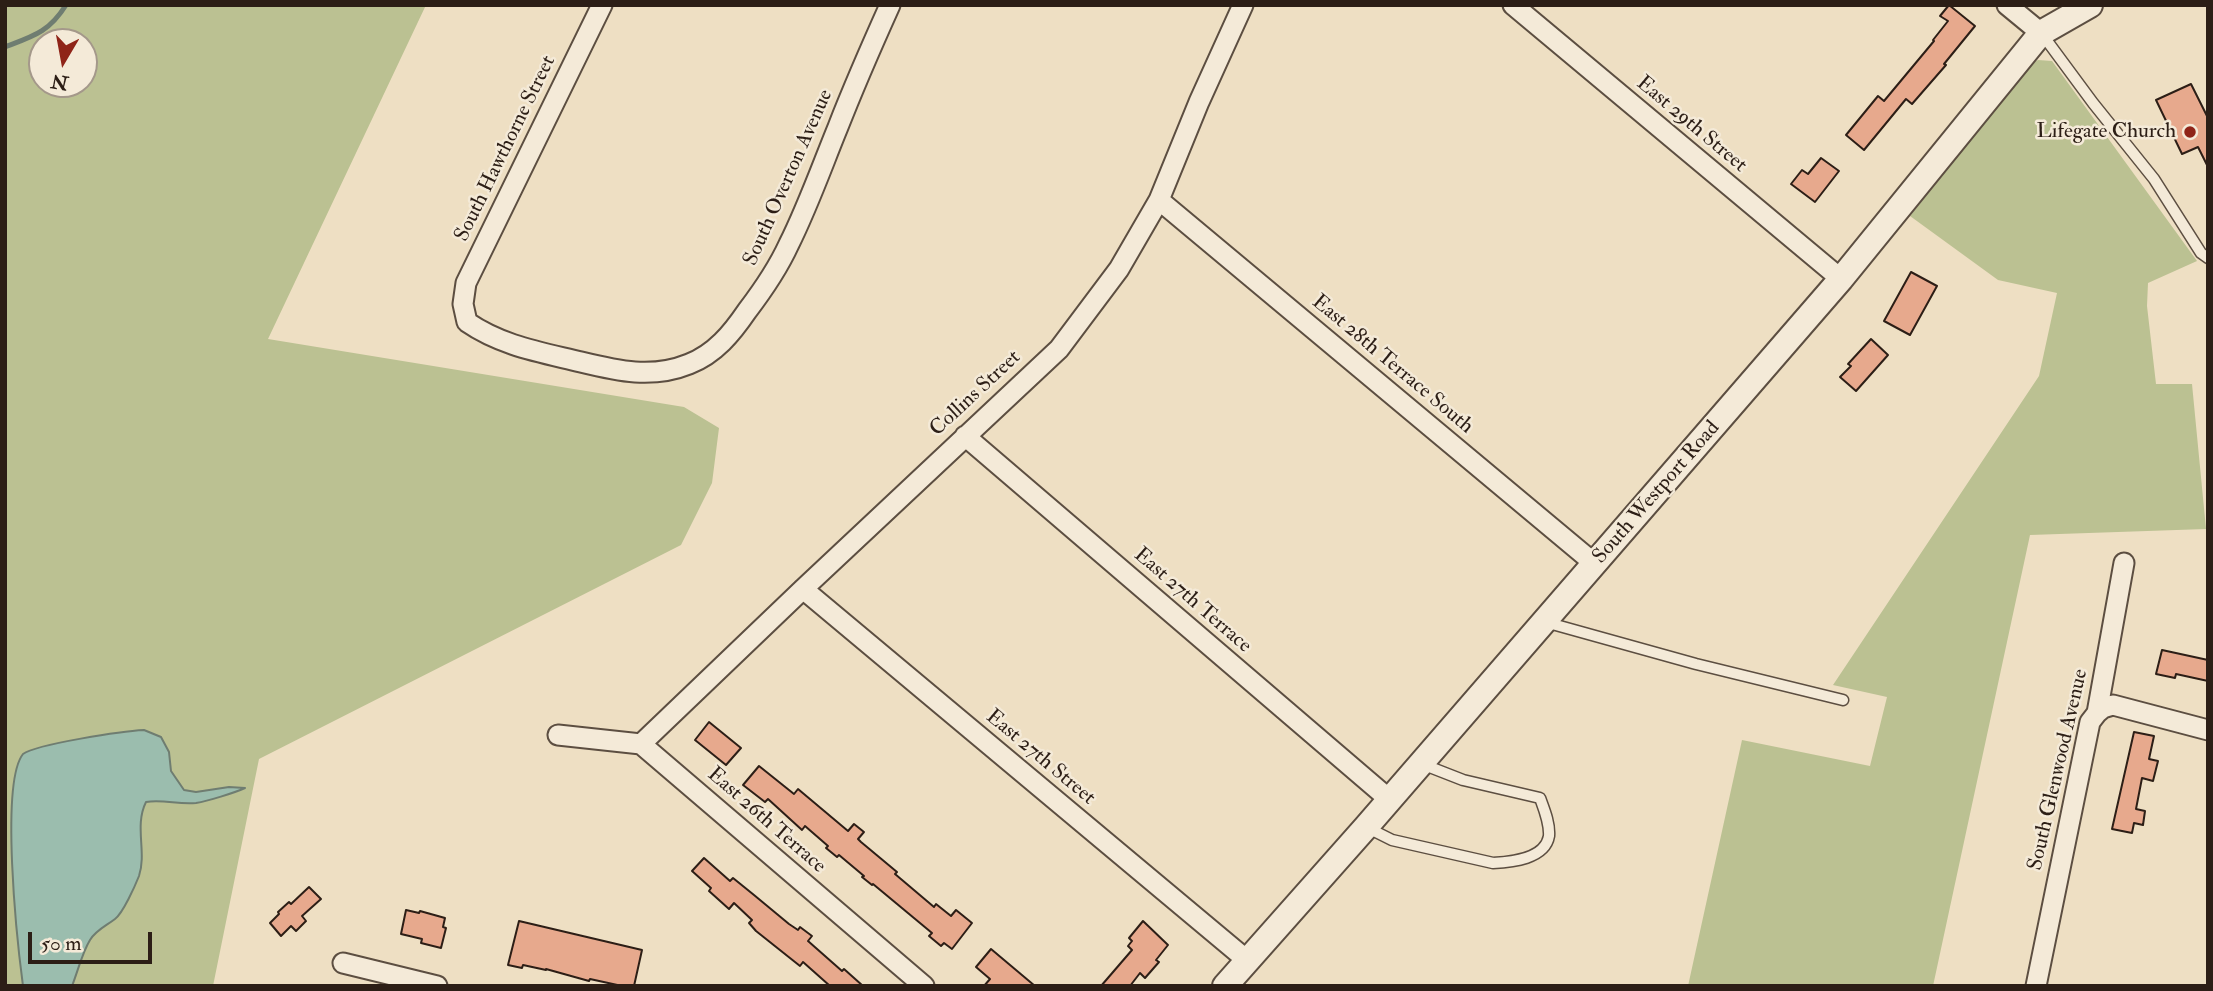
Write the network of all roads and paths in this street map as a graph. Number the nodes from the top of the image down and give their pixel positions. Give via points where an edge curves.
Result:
1 (602, 5) edge
2 (890, 5) edge
3 (1243, 5) edge
4 (1513, 5) edge
5 (2007, 5) edge
6 (2090, 5) edge
7 (2041, 33) junction
8 (1159, 200) junction
9 (2208, 258) edge
10 (1840, 279) junction
11 (466, 317) joint
12 (965, 436) junction
13 (2124, 563) dead end
14 (1595, 564) junction
15 (803, 589) junction
16 (1545, 622) junction
17 (1843, 700) dead end
18 (2097, 713) junction
19 (2208, 730) edge
20 (558, 735) dead end
21 (641, 744) junction
22 (1422, 764) junction
23 (1390, 800) junction
24 (1366, 827) junction
25 (1248, 961) junction
26 (343, 963) dead end
27 (437, 986) edge
28 (923, 986) edge
29 (1225, 986) edge
30 (2036, 986) edge

1 - 11 street, South Hawthorne Street via 466,283
2 - 11 street, South Overton Avenue via 789,244 731,334 707,354 669,371 620,371 505,343 485,334
3 - 8 street, Collins Street
4 - 10 street, East 29th Street
5 - 7 street
6 - 7 street, South Westport Road
7 - 9 lane via 2154,179
7 - 10 street, South Westport Road
8 - 12 street, Collins Street via 1119,270 1067,340
8 - 14 street, East 28th Terrace South
10 - 14 street, South Westport Road
12 - 15 street, Collins Street
12 - 23 street, East 27th Terrace
13 - 18 street, South Glenwood Avenue
14 - 16 street, South Westport Road
15 - 21 street, Collins Street
15 - 25 street, East 27th Street
16 - 17 lane
16 - 22 street, South Westport Road
18 - 19 street via 2113,705
18 - 30 street, South Glenwood Avenue via 2090,722
20 - 21 street
21 - 28 street, East 26th Terrace
22 - 23 street, South Westport Road
22 - 24 lane via 1463,780 1540,798 1549,827 1545,846 1522,859 1493,863 1391,840
23 - 24 street, South Westport Road
24 - 25 street, South Westport Road
25 - 29 street, South Westport Road
26 - 27 street

